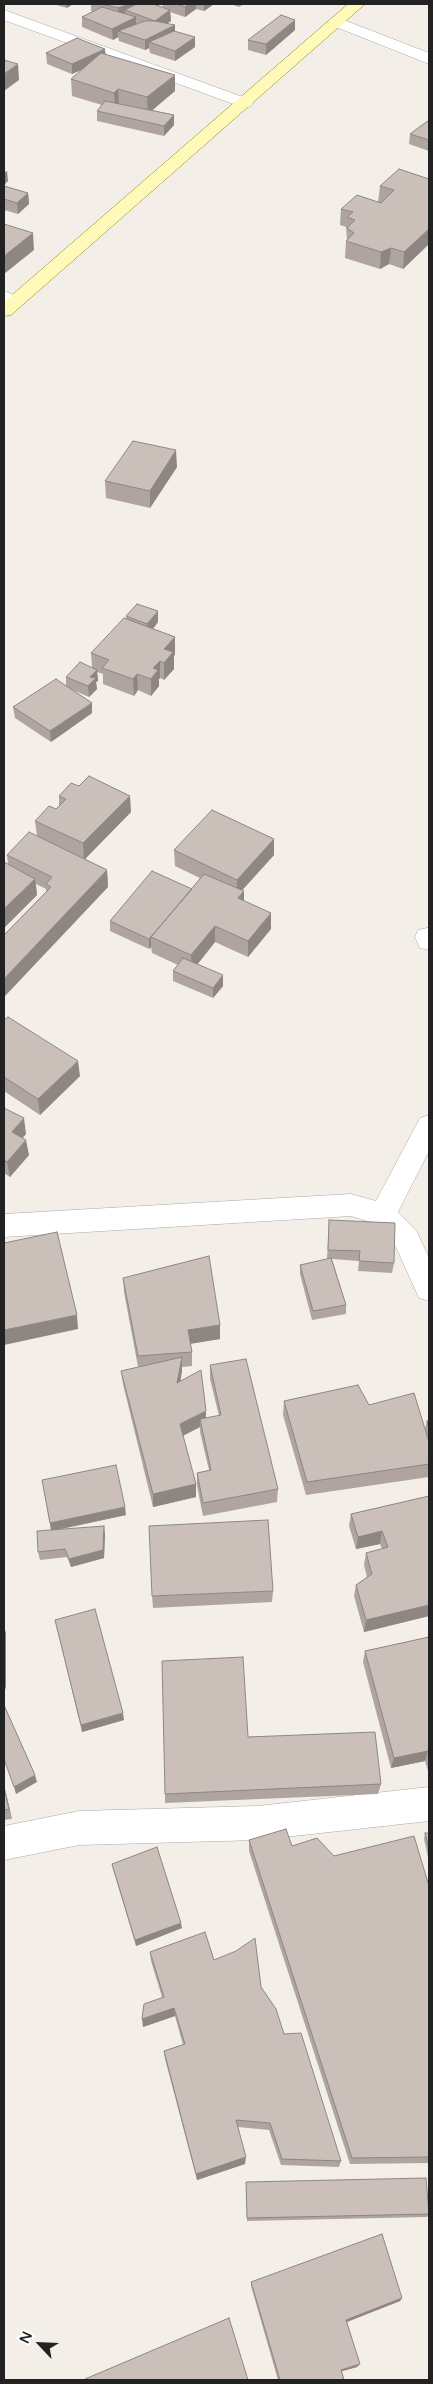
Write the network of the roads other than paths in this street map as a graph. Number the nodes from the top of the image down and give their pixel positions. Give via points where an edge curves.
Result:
1 (357, 4) edge
2 (4, 15) edge
3 (336, 22) junction
4 (429, 59) edge
5 (245, 103) junction
6 (7, 303) edge
7 (429, 1126) edge
8 (383, 1214) junction
9 (4, 1226) edge
10 (429, 1289) edge
11 (429, 1804) edge
12 (4, 1843) edge

1 - 3 main road
2 - 5 street
3 - 4 street
3 - 5 main road
5 - 6 main road
7 - 8 street
8 - 9 street via 351,1205
8 - 10 street via 406,1240
11 - 12 street via 258,1823 79,1828

